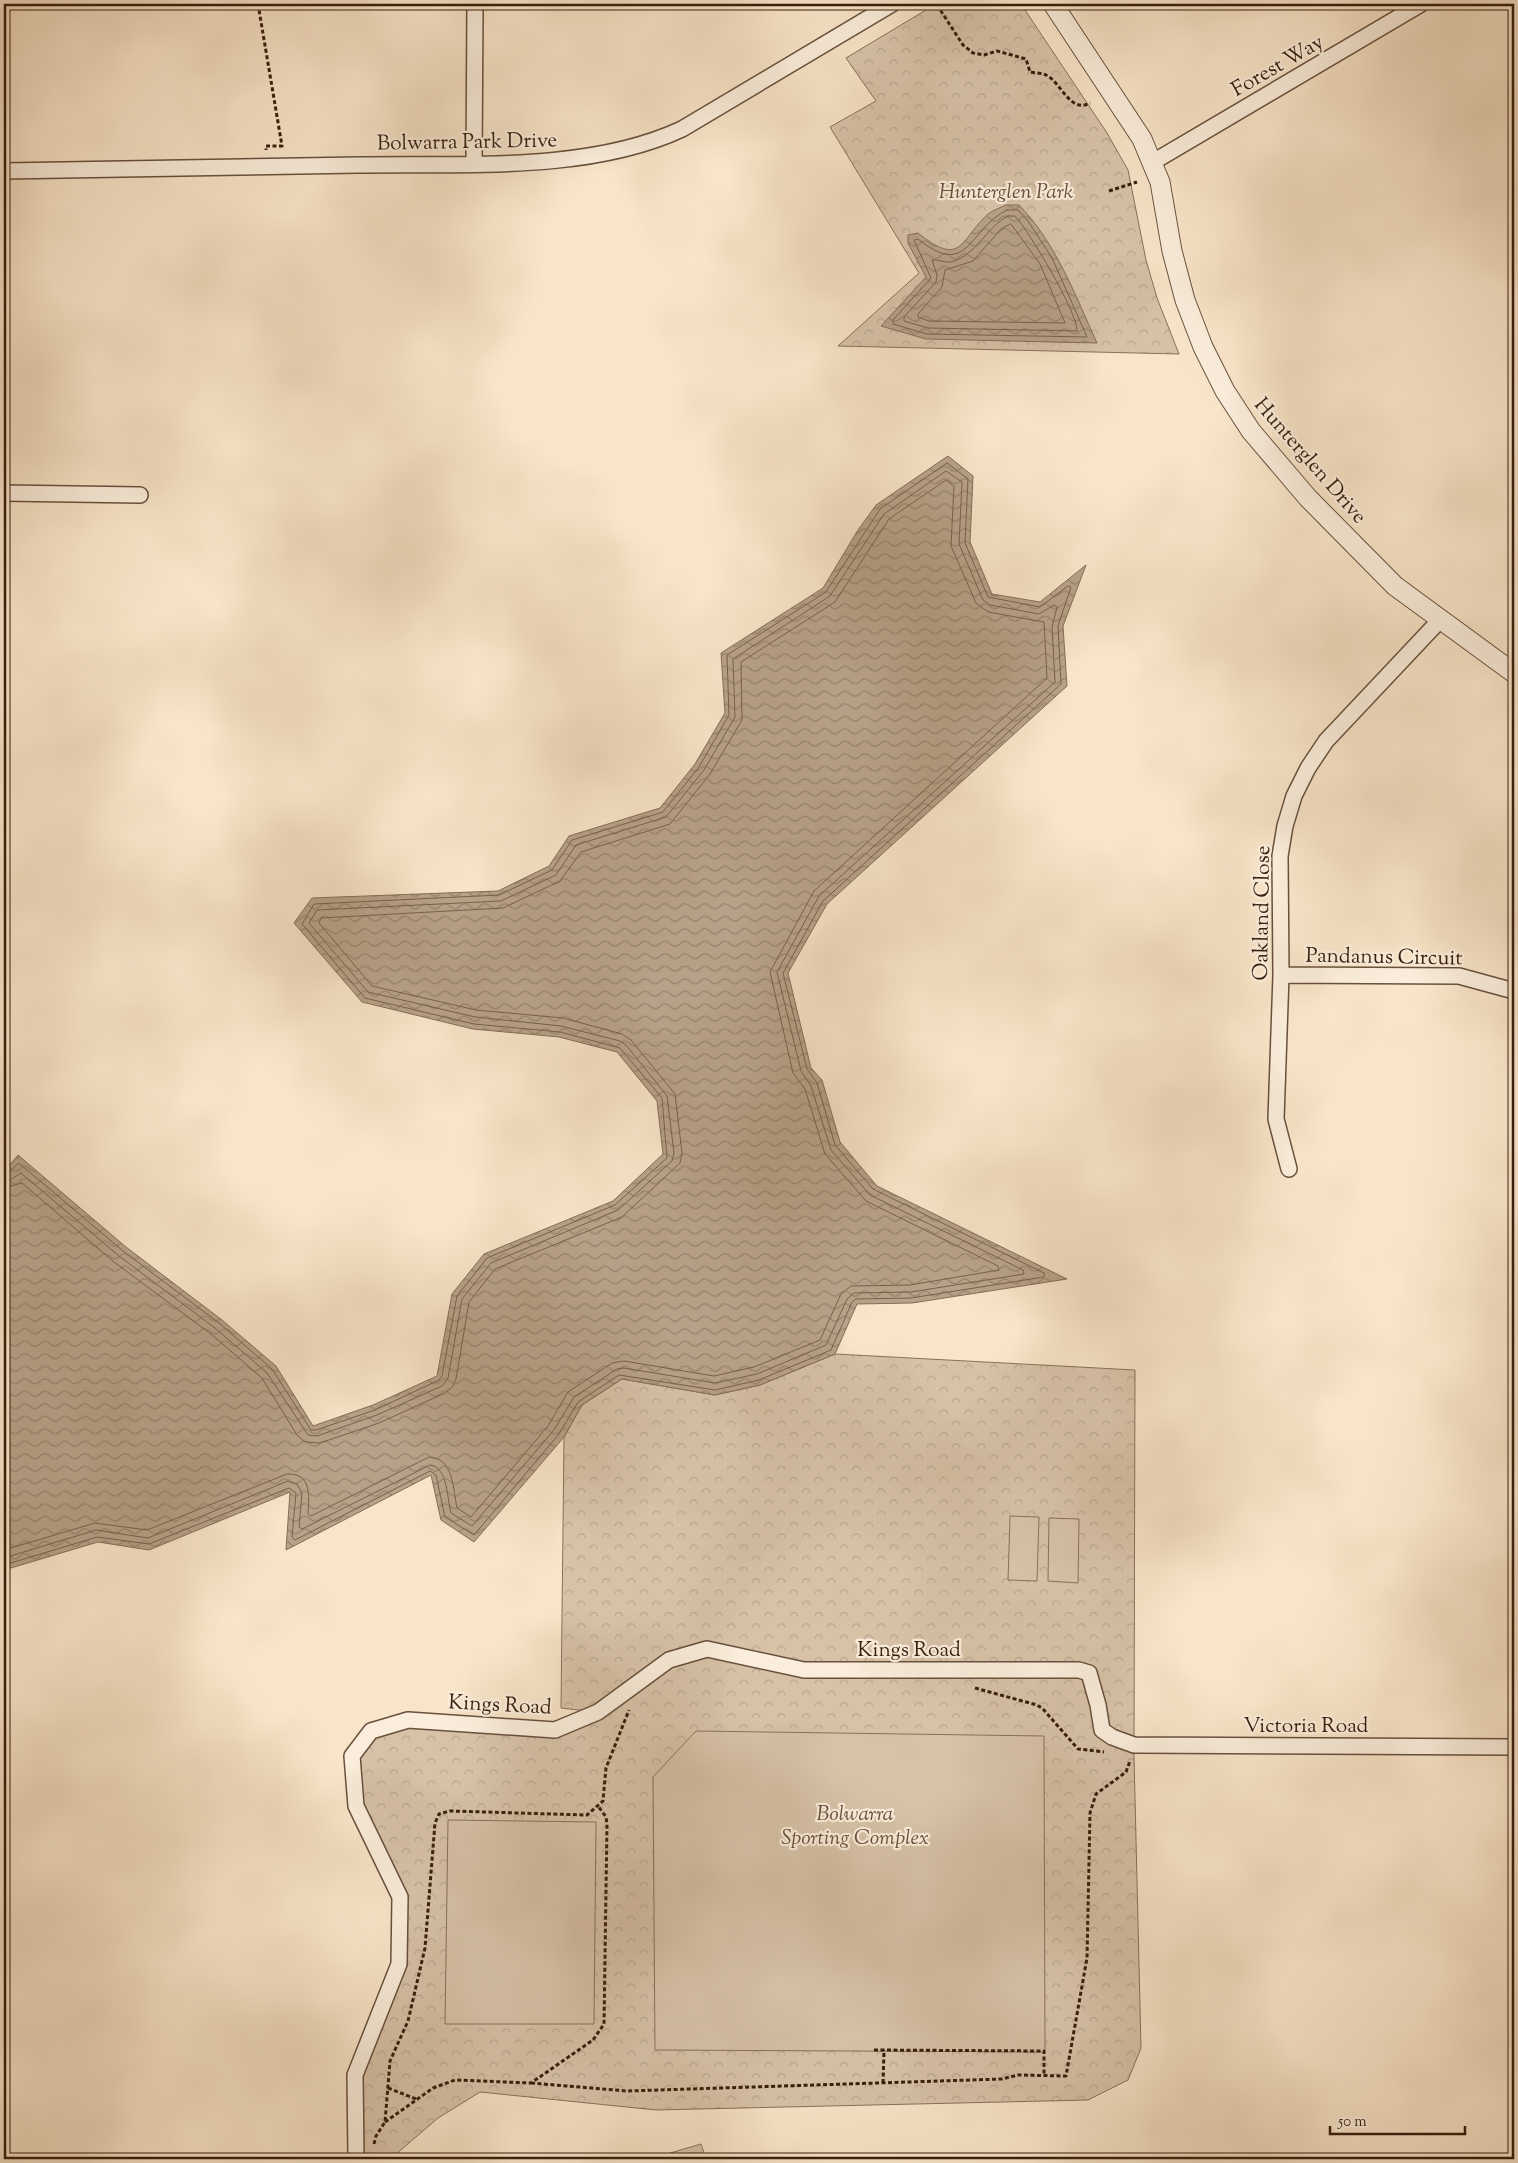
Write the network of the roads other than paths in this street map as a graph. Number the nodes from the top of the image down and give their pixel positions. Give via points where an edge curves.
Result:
1 (475, 4) edge
2 (892, 4) edge
3 (1053, 4) edge
4 (1421, 4) edge
5 (1153, 162) junction
6 (474, 163) junction
7 (4, 171) edge
8 (4, 493) edge
9 (140, 496) dead end
10 (1440, 620) junction
11 (1514, 673) edge
12 (1281, 975) junction
13 (1514, 991) edge
14 (1289, 1169) dead end
15 (1102, 1730) joint
16 (1514, 1746) edge
17 (356, 2159) edge

1 - 6 street
2 - 6 street, Bolwarra Park Drive via 662,138 570,159
3 - 5 street, Hunterglen Drive via 1142,139
4 - 5 street, Forest Way
5 - 10 street, Hunterglen Drive via 1185,300 1225,392 1251,431 1308,498 1394,586
6 - 7 street, Bolwarra Park Drive
8 - 9 street
10 - 11 street, Hunterglen Drive
10 - 12 street, Oakland Close via 1326,741 1294,796 1280,856
12 - 13 street, Pandanus Circuit via 1459,976
12 - 14 street, Oakland Close via 1276,1120
15 - 16 street, Victoria Road via 1134,1745
15 - 17 street, Kings Road via 1088,1673 1079,1670 804,1670 707,1649 669,1660 598,1712 555,1730 408,1720 371,1731 352,1756 356,1806 400,1897 399,1964 355,2075

